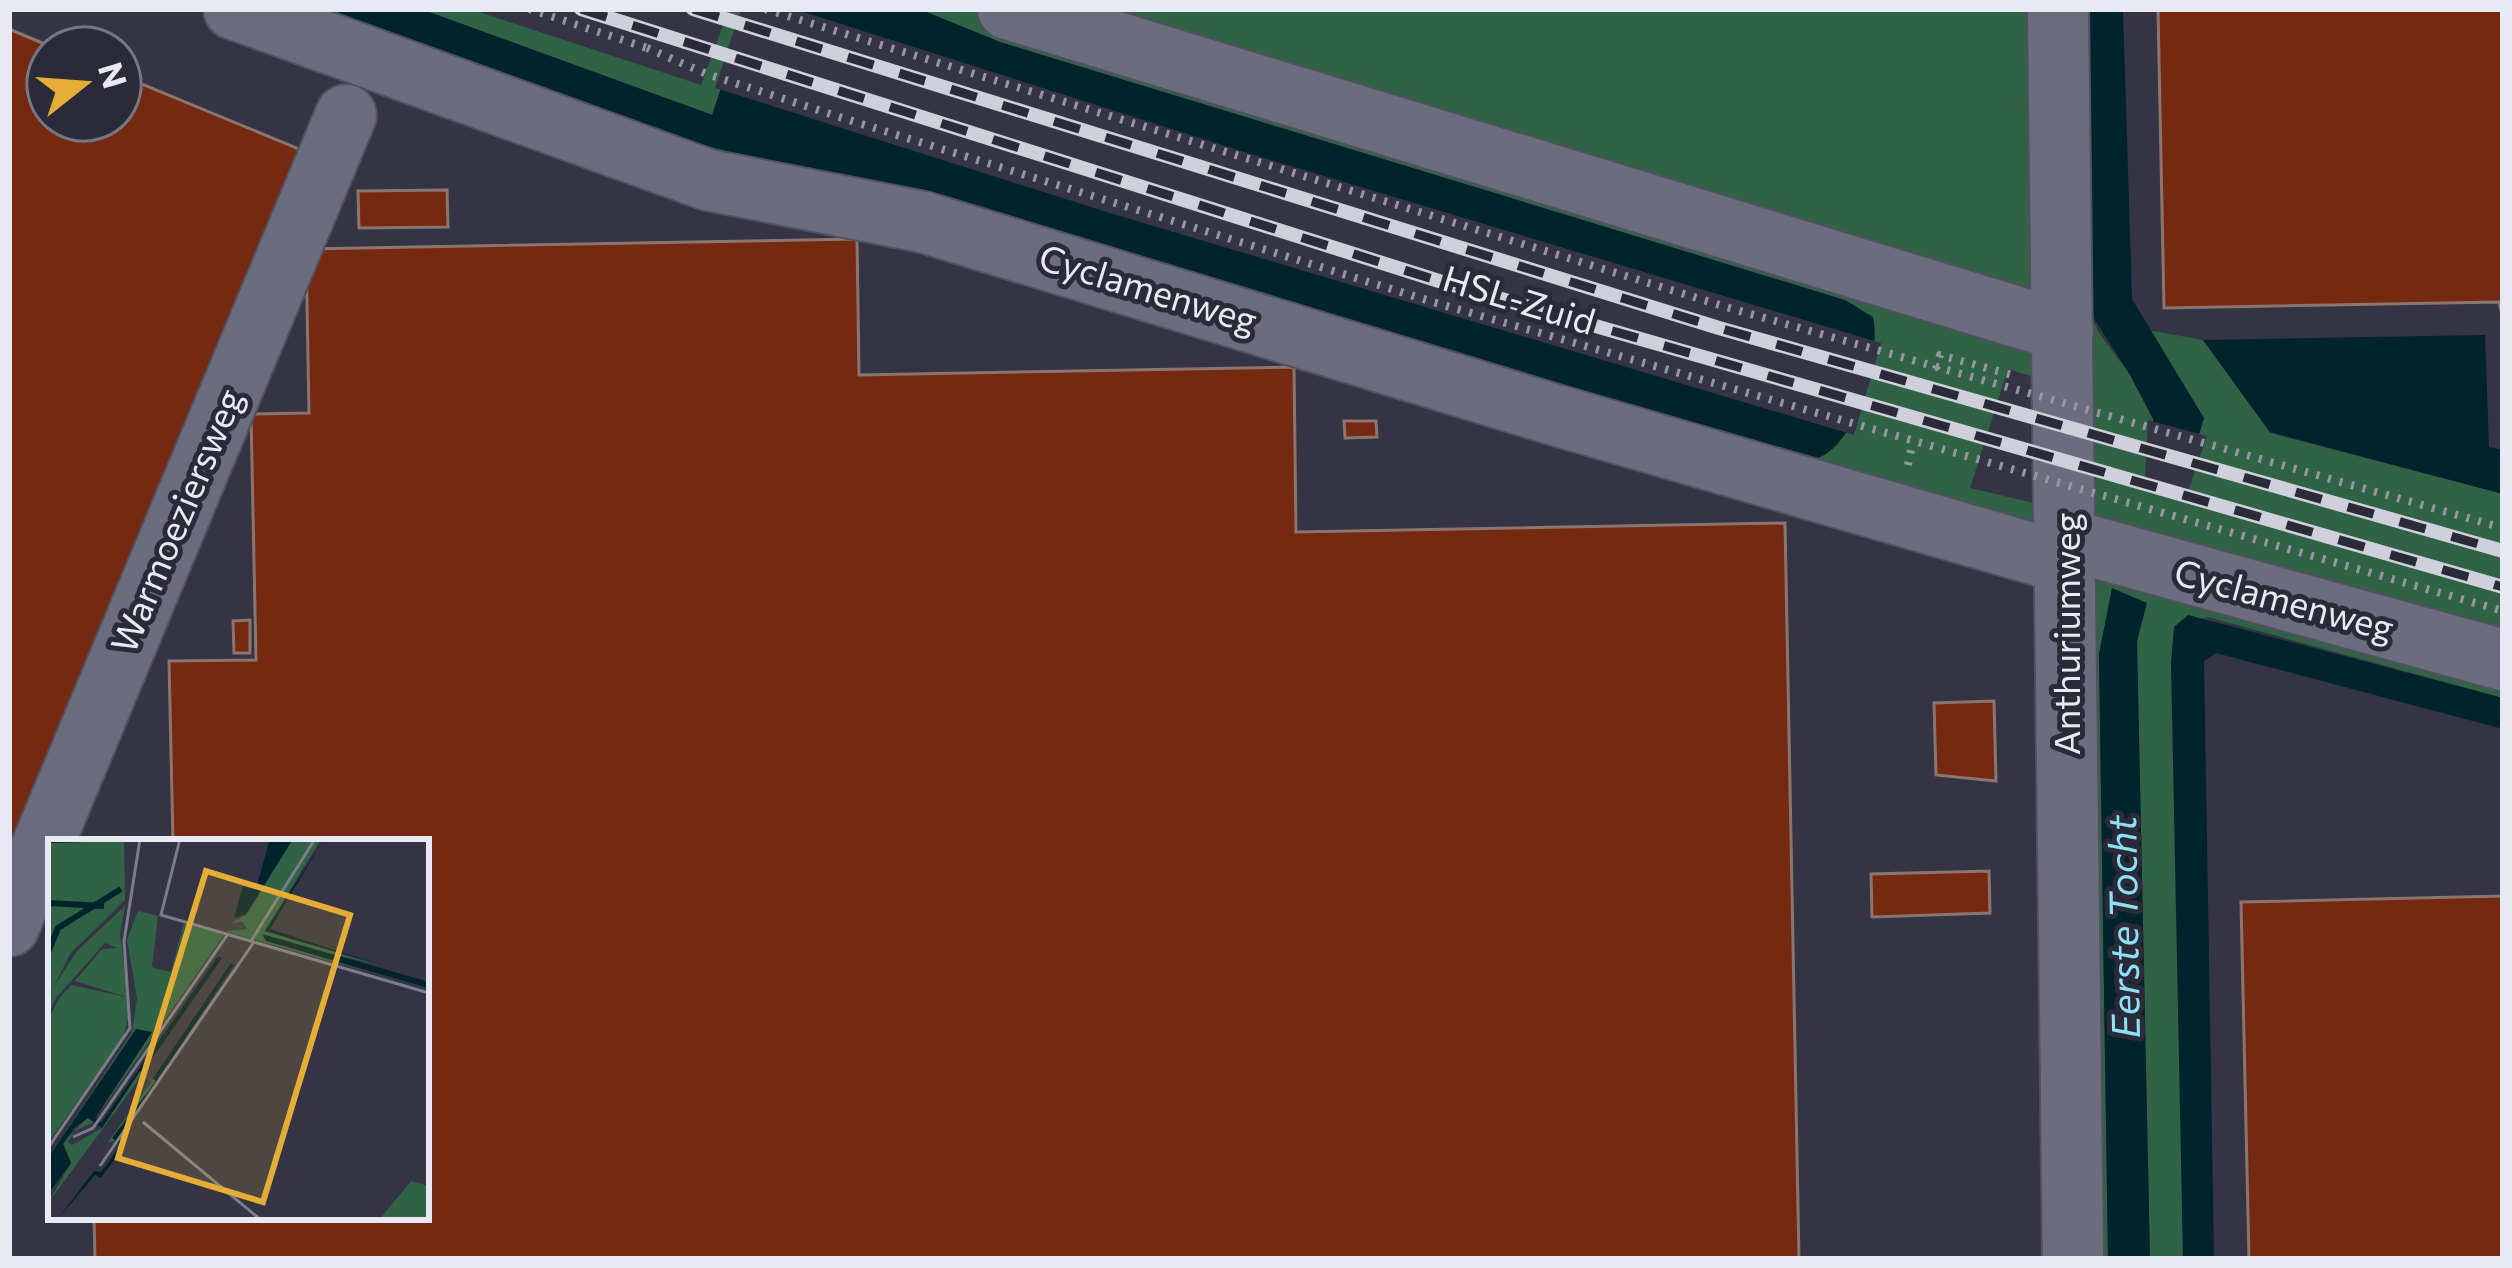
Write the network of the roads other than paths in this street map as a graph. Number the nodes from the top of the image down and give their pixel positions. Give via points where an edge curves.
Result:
1 (234, 9) edge
2 (1009, 9) edge
3 (2058, 9) edge
4 (346, 115) dead end
5 (2063, 331) junction
6 (2065, 551) junction
7 (2503, 660) edge
8 (9, 926) edge
9 (2073, 1259) edge

1 - 6 street, Cyclamenweg via 708,180 923,221 1574,421
2 - 5 street
3 - 5 street, Anthuriumweg
4 - 8 street, Warmoeziersweg
5 - 6 street, Anthuriumweg
6 - 7 street, Cyclamenweg
6 - 9 street, Anthuriumweg

